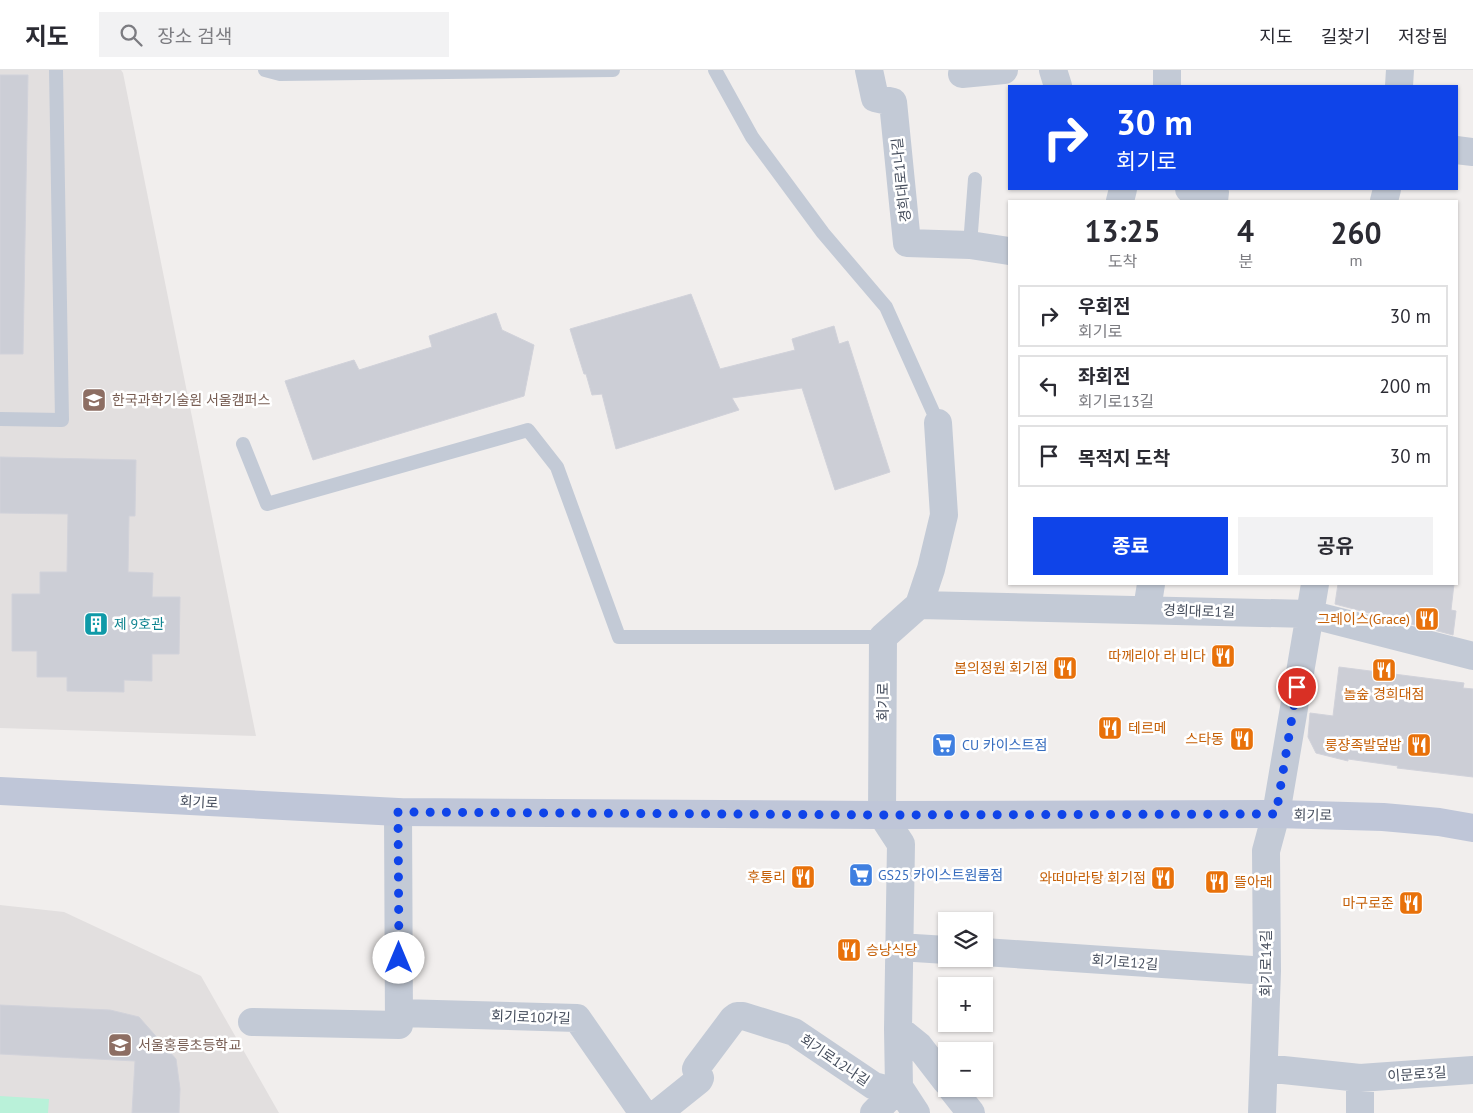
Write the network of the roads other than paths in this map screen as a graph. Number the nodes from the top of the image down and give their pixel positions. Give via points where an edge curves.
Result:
1 (56, 70) edge
2 (266, 70) edge
3 (613, 70) edge
4 (714, 70) edge
5 (869, 70) edge
6 (1004, 70) edge
7 (1053, 70) edge
8 (1167, 70) edge
9 (1400, 70) edge
10 (280, 72) edge
11 (962, 74) dead end
12 (1058, 85) edge
13 (1167, 85) edge
14 (1399, 85) edge
15 (1458, 150) edge
16 (1473, 152) edge
17 (975, 179) dead end
18 (1193, 190) edge
19 (1215, 194) edge
20 (970, 245) junction
21 (1008, 251) edge
22 (0, 419) edge
23 (938, 423) joint
24 (243, 444) dead end
25 (1315, 585) edge
26 (1149, 596) edge
27 (919, 605) junction
28 (1309, 614) junction
29 (883, 637) junction
30 (1472, 651) edge
31 (0, 791) edge
32 (398, 812) junction
33 (1276, 814) junction
34 (882, 815) junction
35 (1473, 828) edge
36 (899, 947) junction
37 (938, 949) edge
38 (993, 953) edge
39 (1267, 971) junction
40 (400, 1013) junction
41 (252, 1022) dead end
42 (898, 1029) junction
43 (1264, 1068) junction
44 (1473, 1070) edge
45 (938, 1071) edge
46 (1360, 1078) junction
47 (899, 1087) junction
48 (958, 1097) edge
49 (643, 1113) edge
50 (658, 1113) edge
51 (874, 1113) edge
52 (916, 1113) edge
53 (971, 1113) edge
54 (1262, 1113) edge
55 (1360, 1113) edge

1 - 22 lane via 62,420
2 - 10 lane
3 - 10 lane
4 - 23 lane via 752,137 823,234 886,307
5 - 20 street, 경희대로1나길 via 874,98 893,102 907,242
6 - 11 street
7 - 12 street
8 - 13 street
9 - 14 street
15 - 16 street
17 - 20 lane
18 - 19 street
20 - 21 street, 경희대로1나길
23 - 27 street via 944,515
24 - 29 lane via 267,504 528,430 557,467 619,637
25 - 28 street, 회기로14길
26 - 27 street, 경희대로1길
26 - 28 street, 경희대로1길
27 - 29 street
28 - 30 street, 경희대로1길
28 - 33 street, 회기로14길
29 - 34 street, 회기로
31 - 32 main road, 회기로
32 - 34 main road, 회기로
32 - 40 street
33 - 34 main road, 회기로
33 - 35 main road, 회기로 via 1383,817
33 - 39 street, 회기로14길 via 1266,851
34 - 36 street via 901,844
36 - 37 street
36 - 42 street
38 - 39 street, 회기로12길
39 - 43 street, 회기로14길
40 - 41 street via 399,1025
40 - 49 street, 회기로10가길 via 577,1018
42 - 45 street via 919,1046
42 - 47 street
43 - 46 street, 이문로3길
43 - 54 street, 회기로14길
44 - 46 street, 이문로3길
46 - 55 street
47 - 50 street, 회기로12나길 via 885,1089 874,1086 794,1032 737,1016 697,1067 699,1080
47 - 51 street
47 - 52 street
48 - 53 street

